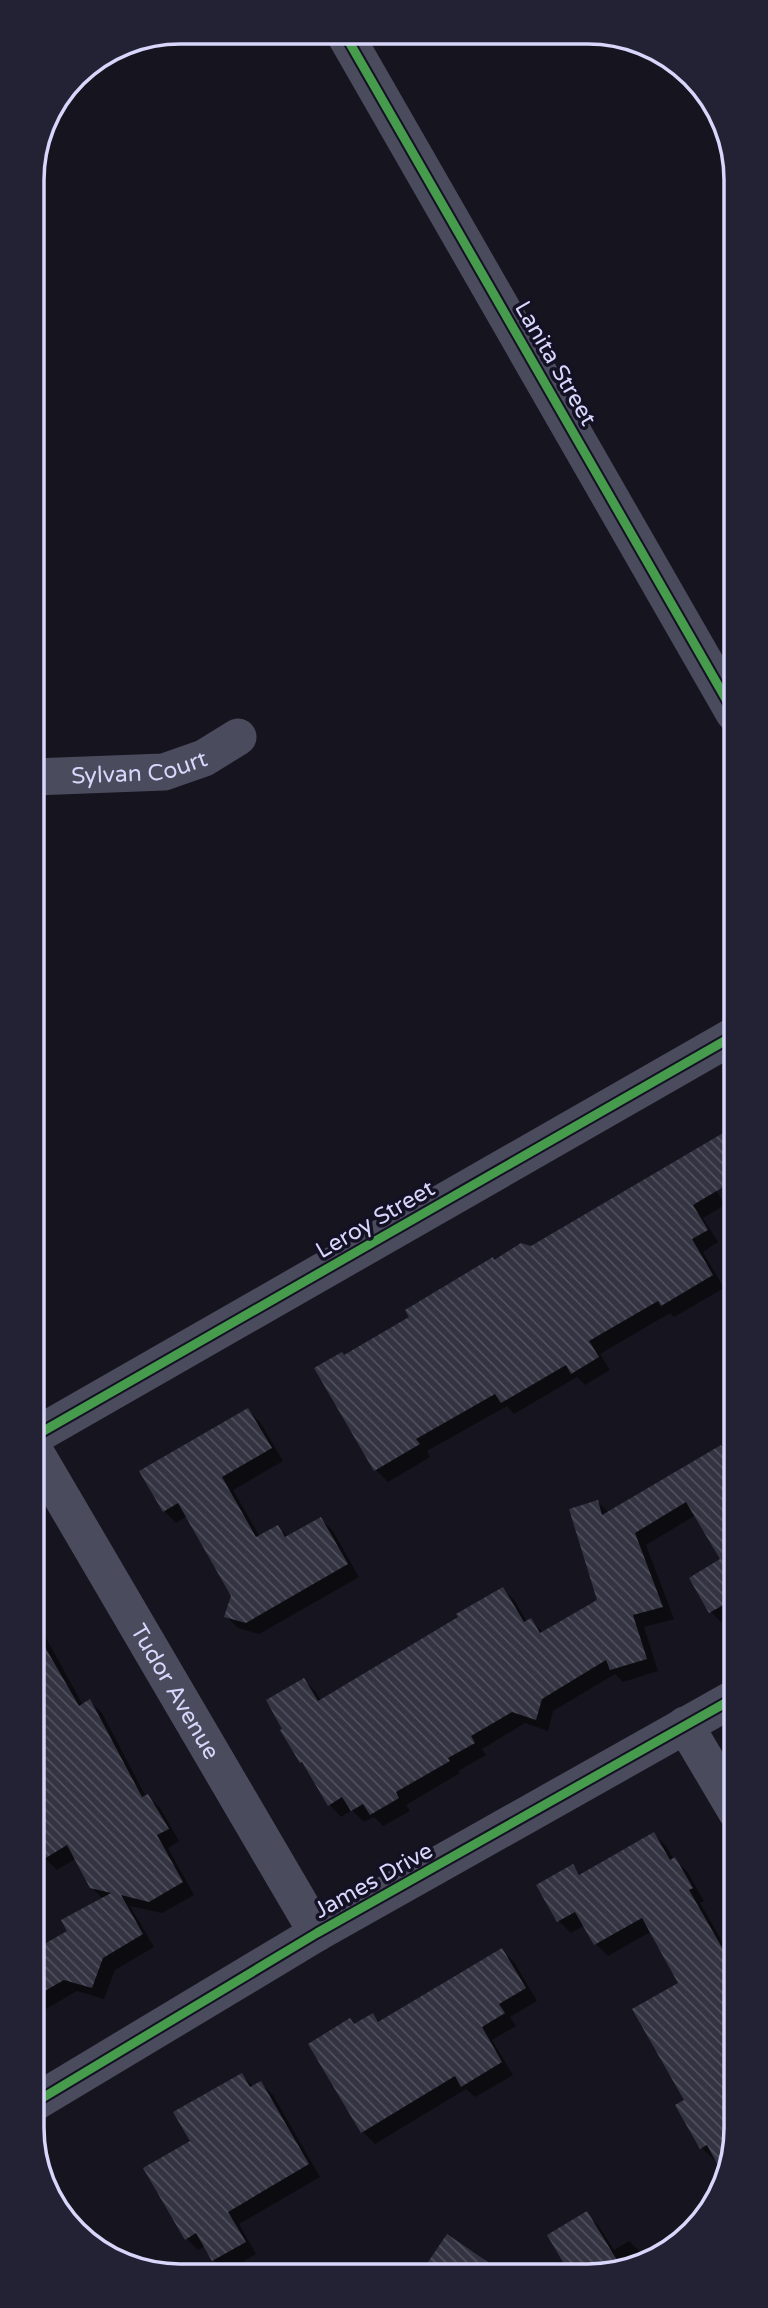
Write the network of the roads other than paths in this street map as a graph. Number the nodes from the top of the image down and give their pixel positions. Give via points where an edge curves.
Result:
1 (350, 44) edge
2 (724, 696) edge
3 (238, 737) dead end
4 (44, 777) edge
5 (724, 1041) edge
6 (44, 1431) edge
7 (44, 1467) edge
8 (724, 1704) edge
9 (685, 1725) junction
10 (724, 1791) edge
11 (317, 1933) junction
12 (44, 2097) edge

1 - 2 street, Lanita Street
3 - 4 street, Sylvan Court via 204,758 164,772
5 - 6 street, Leroy Street
7 - 11 street, Tudor Avenue
8 - 9 street, James Drive
9 - 10 street
9 - 11 street, James Drive
11 - 12 street, James Drive

